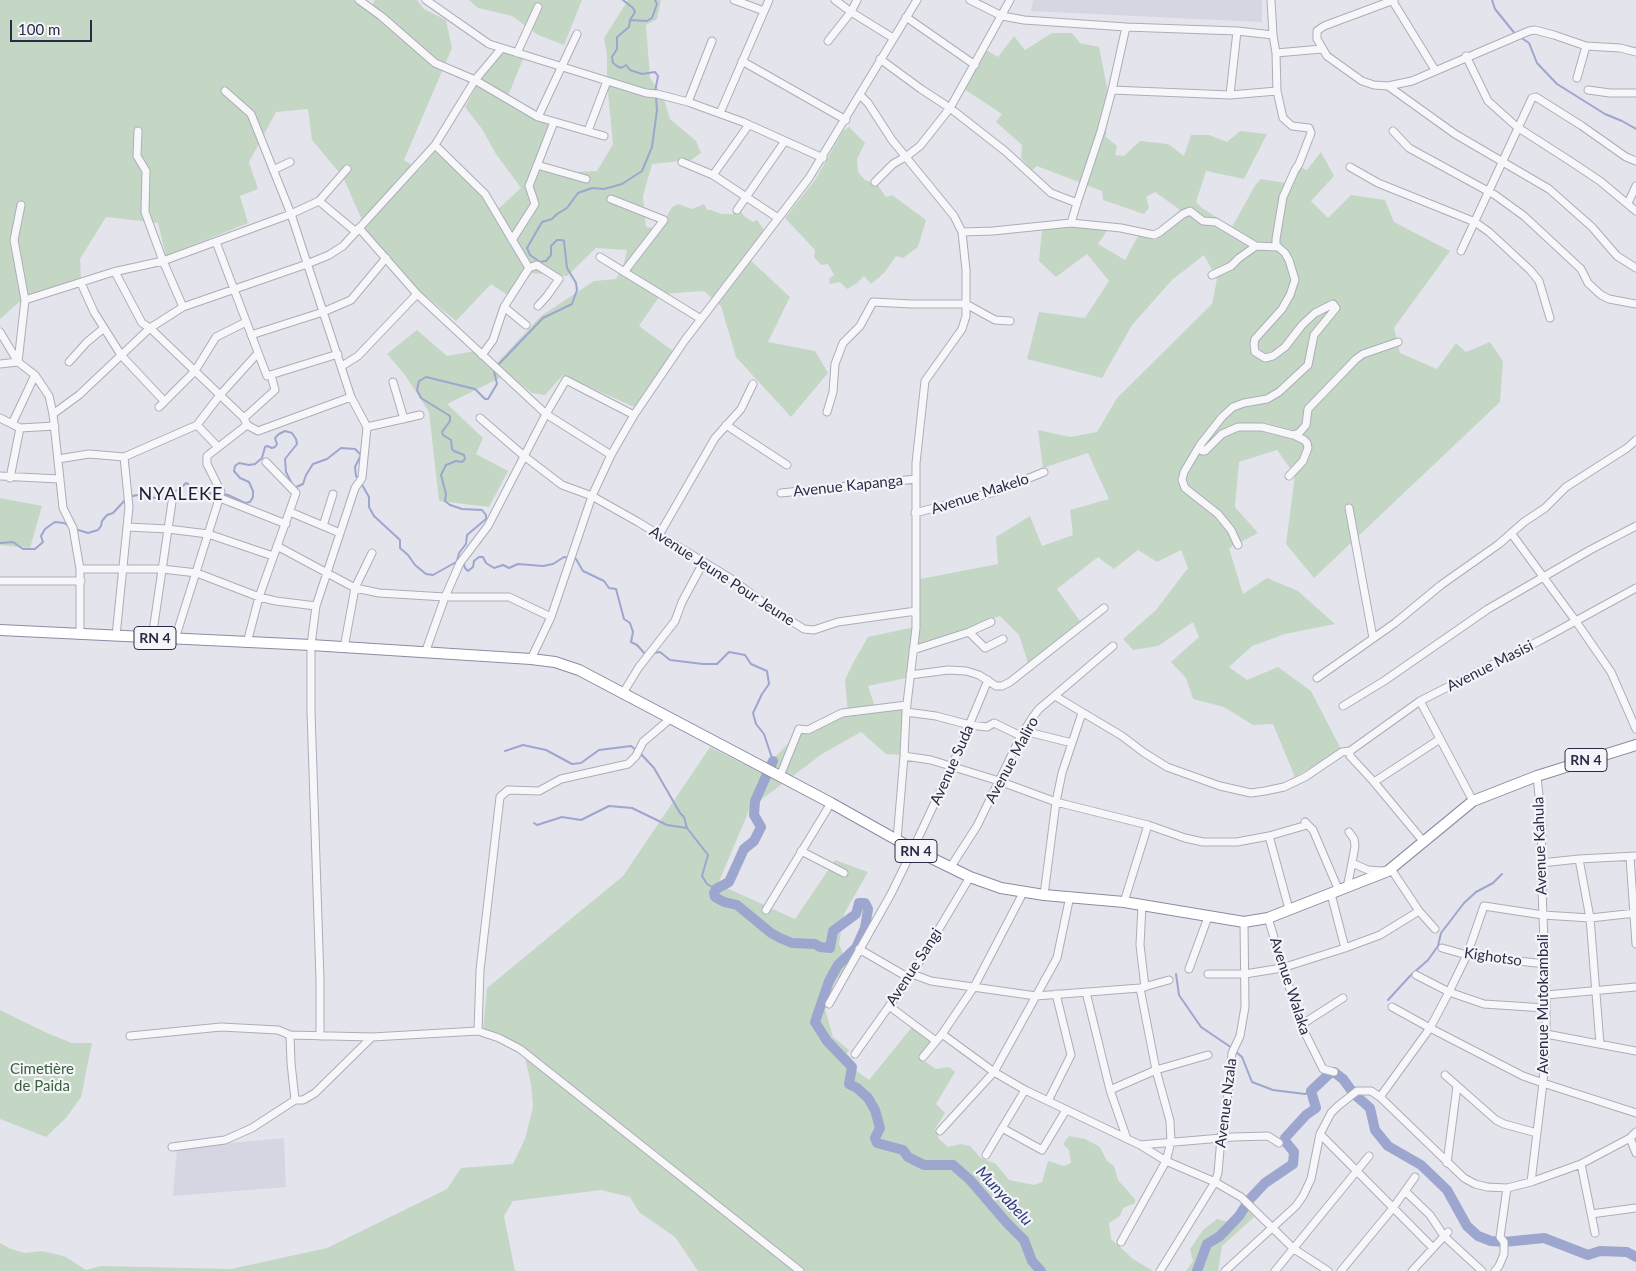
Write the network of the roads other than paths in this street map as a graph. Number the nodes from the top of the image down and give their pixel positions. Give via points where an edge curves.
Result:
1 (359, 0) edge
2 (426, 0) edge
3 (734, 0) edge
4 (768, 0) edge
5 (835, 0) edge
6 (857, 0) edge
7 (917, 0) edge
8 (970, 0) edge
9 (1010, 0) edge
10 (1271, 0) edge
11 (1393, 0) edge
12 (538, 7) dead end
13 (764, 11) junction
14 (851, 12) junction
15 (1002, 16) junction
16 (906, 17) junction
17 (1126, 27) junction
18 (1237, 31) junction
19 (577, 34) dead end
20 (1273, 35) junction
21 (893, 38) junction
22 (712, 41) dead end
23 (828, 41) dead end
24 (1586, 46) junction
25 (501, 48) junction
26 (1322, 49) junction
27 (1636, 52) edge
28 (517, 53) junction
29 (1276, 53) junction
30 (1466, 56) junction
31 (880, 59) junction
32 (742, 61) junction
33 (975, 65) junction
34 (562, 67) junction
35 (1435, 70) junction
36 (1577, 78) dead end
37 (475, 80) junction
38 (607, 81) junction
39 (1388, 86) junction
40 (1112, 90) junction
41 (1588, 90) dead end
42 (225, 91) dead end
43 (1277, 91) junction
44 (1636, 93) edge
45 (860, 95) junction
46 (1230, 95) junction
47 (688, 102) junction
48 (950, 108) junction
49 (720, 113) junction
50 (538, 117) junction
51 (846, 120) junction
52 (554, 122) junction
53 (748, 126) junction
54 (1517, 127) junction
55 (1393, 130) dead end
56 (138, 131) dead end
57 (588, 131) junction
58 (604, 136) dead end
59 (785, 141) junction
60 (435, 145) junction
61 (907, 156) junction
62 (823, 158) junction
63 (1504, 161) junction
64 (1636, 161) edge
65 (290, 162) dead end
66 (682, 162) dead end
67 (537, 165) junction
68 (1350, 167) dead end
69 (347, 169) dead end
70 (273, 170) junction
71 (713, 175) junction
72 (586, 179) dead end
73 (875, 182) dead end
74 (1636, 186) edge
75 (1490, 192) junction
76 (747, 196) junction
77 (611, 199) dead end
78 (319, 201) junction
79 (1077, 203) junction
80 (1628, 203) junction
81 (21, 205) dead end
82 (737, 210) dead end
83 (1636, 211) edge
84 (291, 214) junction
85 (778, 218) junction
86 (1475, 222) junction
87 (1072, 223) junction
88 (358, 230) junction
89 (962, 232) junction
90 (512, 240) junction
91 (216, 242) junction
92 (1256, 246) junction
93 (1278, 247) junction
94 (1461, 251) dead end
95 (600, 257) dead end
96 (386, 258) junction
97 (164, 262) junction
98 (307, 264) junction
99 (529, 268) junction
100 (1636, 268) edge
101 (114, 272) junction
102 (624, 272) junction
103 (1212, 275) dead end
104 (81, 283) junction
105 (233, 288) junction
106 (417, 294) junction
107 (25, 300) junction
108 (966, 304) junction
109 (1636, 304) edge
110 (538, 306) dead end
111 (183, 307) junction
112 (504, 307) junction
113 (322, 312) junction
114 (1550, 318) dead end
115 (701, 319) junction
116 (1010, 321) dead end
117 (246, 322) junction
118 (526, 325) dead end
119 (104, 328) junction
120 (150, 328) junction
121 (0, 332) edge
122 (252, 335) junction
123 (1398, 342) dead end
124 (258, 353) junction
125 (338, 354) junction
126 (482, 355) junction
127 (122, 356) junction
128 (18, 362) junction
129 (69, 362) dead end
130 (0, 364) edge
131 (342, 366) junction
132 (195, 371) junction
133 (34, 375) junction
134 (271, 375) junction
135 (393, 382) dead end
136 (753, 384) dead end
137 (220, 395) junction
138 (351, 397) junction
139 (827, 412) dead end
140 (53, 414) junction
141 (546, 414) junction
142 (420, 415) dead end
143 (634, 415) junction
144 (0, 418) edge
145 (480, 418) dead end
146 (404, 419) junction
147 (246, 422) junction
148 (12, 424) junction
149 (197, 425) junction
150 (726, 425) junction
151 (55, 426) junction
152 (367, 427) junction
153 (20, 428) junction
154 (1293, 435) junction
155 (1636, 440) edge
156 (1200, 445) junction
157 (218, 447) junction
158 (611, 455) junction
159 (524, 456) junction
160 (124, 457) junction
161 (58, 459) junction
162 (266, 462) dead end
163 (787, 465) dead end
164 (1044, 472) dead end
165 (0, 476) edge
166 (1289, 476) dead end
167 (10, 478) junction
168 (59, 479) junction
169 (916, 479) junction
170 (781, 493) dead end
171 (333, 494) dead end
172 (220, 496) junction
173 (592, 496) junction
174 (172, 502) dead end
175 (1349, 508) dead end
176 (290, 512) junction
177 (915, 513) junction
178 (286, 524) junction
179 (323, 526) junction
180 (1636, 526) edge
181 (127, 527) junction
182 (168, 529) junction
183 (340, 533) junction
184 (1511, 533) junction
185 (208, 534) junction
186 (660, 535) junction
187 (1238, 545) dead end
188 (277, 546) junction
189 (372, 553) dead end
190 (273, 556) junction
191 (703, 562) junction
192 (123, 568) junction
193 (80, 569) junction
194 (162, 569) junction
195 (326, 572) junction
196 (196, 573) junction
197 (1544, 576) junction
198 (0, 581) edge
199 (81, 582) junction
200 (354, 588) junction
201 (1636, 588) edge
202 (259, 597) junction
203 (445, 597) junction
204 (316, 606) junction
205 (1104, 608) dead end
206 (916, 611) junction
207 (551, 617) junction
208 (1575, 620) junction
209 (991, 622) dead end
210 (0, 630) edge
211 (970, 632) junction
212 (80, 635) junction
213 (116, 636) junction
214 (152, 638) junction
215 (1373, 638) junction
216 (175, 639) junction
217 (1002, 639) dead end
218 (247, 643) junction
219 (311, 646) junction
220 (1113, 646) dead end
221 (344, 648) junction
222 (913, 650) junction
223 (425, 653) junction
224 (531, 659) junction
225 (910, 675) junction
226 (1317, 678) dead end
227 (988, 680) junction
228 (623, 693) junction
229 (1055, 696) junction
230 (1420, 701) junction
231 (1342, 706) dead end
232 (906, 709) junction
233 (1082, 713) junction
234 (670, 719) junction
235 (970, 725) junction
236 (1636, 729) edge
237 (1023, 734) junction
238 (1440, 739) junction
239 (1072, 743) junction
240 (1636, 745) edge
241 (1350, 751) junction
242 (904, 756) junction
243 (952, 766) junction
244 (774, 774) junction
245 (1537, 776) junction
246 (999, 781) junction
247 (1374, 782) junction
248 (1473, 801) junction
249 (1056, 802) junction
250 (831, 803) junction
251 (1148, 825) junction
252 (1350, 832) dead end
253 (1269, 836) junction
254 (897, 840) junction
255 (1423, 841) junction
256 (913, 849) junction
257 (801, 851) junction
258 (1633, 856) edge
259 (1579, 859) junction
260 (1352, 863) junction
261 (1541, 863) junction
262 (950, 868) junction
263 (1390, 870) junction
264 (844, 873) dead end
265 (970, 877) junction
266 (1024, 891) junction
267 (1339, 891) junction
268 (1044, 895) junction
269 (1070, 896) junction
270 (1124, 902) junction
271 (1142, 905) junction
272 (1289, 909) junction
273 (766, 910) dead end
274 (1419, 911) junction
275 (1635, 913) edge
276 (1542, 915) junction
277 (1208, 916) junction
278 (1268, 918) junction
279 (1590, 918) junction
280 (1244, 922) junction
281 (1435, 929) dead end
282 (1636, 944) edge
283 (1345, 948) junction
284 (1442, 948) dead end
285 (859, 949) junction
286 (1467, 955) junction
287 (1545, 964) junction
288 (1190, 968) dead end
289 (1282, 968) junction
290 (1208, 974) dead end
291 (1245, 974) junction
292 (1416, 975) dead end
293 (910, 976) junction
294 (1169, 980) dead end
295 (974, 987) junction
296 (1143, 987) junction
297 (1636, 987) edge
298 (1595, 991) junction
299 (1086, 992) junction
300 (1449, 992) junction
301 (1056, 994) junction
302 (1036, 996) junction
303 (1546, 996) junction
304 (1343, 998) dead end
305 (829, 1004) dead end
306 (889, 1006) junction
307 (1392, 1007) dead end
308 (1545, 1008) junction
309 (1300, 1025) junction
310 (1430, 1028) junction
311 (478, 1031) junction
312 (942, 1034) junction
313 (1546, 1034) junction
314 (290, 1035) junction
315 (130, 1036) dead end
316 (320, 1036) junction
317 (372, 1037) junction
318 (936, 1041) junction
319 (1600, 1044) junction
320 (1636, 1051) edge
321 (855, 1054) dead end
322 (1208, 1055) dead end
323 (923, 1057) dead end
324 (1156, 1070) junction
325 (994, 1072) junction
326 (1334, 1072) dead end
327 (1445, 1075) dead end
328 (1543, 1084) junction
329 (1457, 1086) junction
330 (1025, 1090) junction
331 (1110, 1090) junction
332 (1380, 1097) junction
333 (295, 1100) junction
334 (1048, 1101) junction
335 (1066, 1110) junction
336 (1636, 1113) edge
337 (1002, 1128) junction
338 (940, 1131) dead end
339 (1636, 1132) edge
340 (1537, 1133) junction
341 (1320, 1134) junction
342 (1221, 1138) junction
343 (1630, 1138) junction
344 (1126, 1139) junction
345 (1171, 1142) junction
346 (1280, 1143) dead end
347 (1140, 1145) junction
348 (172, 1147) dead end
349 (1636, 1153) edge
350 (986, 1155) dead end
351 (1369, 1156) dead end
352 (1166, 1161) junction
353 (1447, 1163) junction
354 (1581, 1164) junction
355 (1356, 1172) junction
356 (1415, 1177) dead end
357 (1215, 1182) junction
358 (1531, 1182) junction
359 (1507, 1188) junction
360 (1405, 1190) junction
361 (1393, 1208) junction
362 (1636, 1208) edge
363 (1591, 1214) junction
364 (1273, 1228) junction
365 (1595, 1233) dead end
366 (1446, 1234) junction
367 (1121, 1242) dead end
368 (1432, 1248) junction
369 (1294, 1249) junction
370 (800, 1271) edge
371 (1160, 1271) edge
372 (1225, 1271) edge
373 (1275, 1271) edge
374 (1328, 1271) edge
375 (1341, 1271) edge
376 (1412, 1271) edge
377 (1482, 1271) edge
378 (1495, 1271) edge

1 - 37 street via 435,63
2 - 25 street via 489,44
3 - 13 street
4 - 13 street
5 - 14 street
6 - 14 street
7 - 16 street
8 - 15 street
9 - 15 street
10 - 20 street
11 - 26 street via 1324,26 1317,31
11 - 35 street
12 - 28 street
13 - 32 street
14 - 21 street
14 - 23 street
15 - 17 street
15 - 33 street
16 - 21 street
16 - 33 street
17 - 18 street
17 - 40 street
18 - 20 street
18 - 46 street
19 - 34 street
20 - 29 street
21 - 31 street
22 - 47 street
24 - 27 street
24 - 30 street via 1535,30
24 - 36 street
25 - 28 street
25 - 37 street
26 - 29 street
26 - 39 street via 1362,81
28 - 34 street
29 - 43 street
30 - 35 street
30 - 54 street via 1488,101
31 - 45 street
31 - 48 street
32 - 49 street
32 - 51 street
33 - 48 street
34 - 38 street
34 - 50 street
35 - 39 street via 1412,81
37 - 50 street
37 - 60 street
38 - 47 street
38 - 57 street
39 - 63 street via 1454,134
40 - 46 street
40 - 79 street via 1102,131
41 - 44 street
42 - 70 street via 251,114
43 - 46 street
43 - 93 street via 1282,118 1292,126 1309,128 1310,133 1284,197 1276,239
45 - 51 street
45 - 61 street
47 - 49 street
48 - 61 street via 920,146
48 - 79 street via 1051,193
49 - 53 street
50 - 52 street
51 - 62 street
52 - 57 street
52 - 67 street
53 - 59 street
53 - 71 street
54 - 63 street
54 - 64 street via 1530,99 1536,97 1626,158
54 - 80 street
55 - 75 street via 1409,148
56 - 97 street via 137,156 146,171 145,212
57 - 58 street
59 - 62 street
59 - 76 street
60 - 88 street
60 - 90 street via 485,194
61 - 73 street via 893,164
61 - 89 street via 954,216
62 - 85 street
63 - 75 street
63 - 100 street via 1550,189 1592,227 1617,256
65 - 70 street
66 - 71 street
67 - 72 street
67 - 90 street via 528,186 535,204
68 - 86 street via 1378,183
69 - 78 street
70 - 84 street
71 - 76 street
74 - 80 street
75 - 86 street
75 - 109 street via 1524,216 1581,269 1588,283 1601,295
76 - 82 street
76 - 85 street
77 - 102 street via 664,220
78 - 84 street
78 - 88 street
79 - 87 street
80 - 83 street
81 - 107 street via 14,240
84 - 91 street
84 - 98 street
85 - 115 street
86 - 94 street
86 - 114 street via 1536,277
87 - 89 street
87 - 92 street via 1154,235 1190,211
88 - 96 street
88 - 98 street via 342,246
89 - 108 street
90 - 99 street
91 - 97 street
91 - 105 street
92 - 93 street
92 - 103 street
93 - 156 street via 1285,252 1295,280 1282,309 1255,339 1255,352 1265,358 1273,356 1315,313 1332,304 1336,308 1314,335 1308,365 1267,399 1233,407
95 - 102 street
96 - 106 street
96 - 113 street via 351,300
97 - 101 street
97 - 111 street
98 - 105 street
98 - 113 street
99 - 110 street via 537,265 560,279
99 - 112 street
101 - 104 street
101 - 120 street via 142,323
102 - 115 street
104 - 107 street
104 - 119 street
105 - 111 street
105 - 117 street
106 - 126 street
106 - 131 street via 358,356
107 - 128 street
108 - 116 street via 995,320
108 - 139 street via 873,302 860,326 843,343 835,364 833,392
108 - 169 street via 962,329 924,381
111 - 120 street
112 - 118 street
112 - 126 street via 493,340
113 - 122 street
113 - 125 street
115 - 143 street
117 - 122 street
117 - 132 street via 216,337
119 - 127 street
119 - 129 street
120 - 127 street
120 - 132 street
121 - 128 street
122 - 124 street
123 - 154 street via 1356,359 1308,409 1306,425
124 - 134 street via 267,376
124 - 137 street
125 - 131 street
125 - 134 street
126 - 141 street
127 - 132 street via 161,404
127 - 140 street
128 - 130 street
128 - 133 street
131 - 138 street
132 - 137 street
133 - 140 street via 50,396
133 - 148 street
134 - 147 street via 275,390
135 - 146 street
136 - 150 street via 740,409
137 - 147 street
137 - 149 street
138 - 147 street via 258,430
138 - 152 street
140 - 151 street
141 - 143 street via 566,380
141 - 158 street
141 - 159 street
142 - 146 street
143 - 158 street
144 - 148 street
145 - 159 street, Avenue Jeune Pour Jeune
146 - 152 street
147 - 157 street
148 - 153 street
149 - 157 street
149 - 160 street
150 - 163 street
150 - 186 street via 715,438
151 - 153 street
151 - 161 street
152 - 183 street via 360,481
153 - 167 street
154 - 156 street via 1262,427 1238,427 1222,434 1205,451
154 - 166 street via 1304,440 1308,448 1303,462
155 - 184 street via 1566,487 1545,508
156 - 187 street via 1184,472 1185,488 1218,514
157 - 172 street via 207,456 207,464
158 - 173 street
159 - 173 street, Avenue Jeune Pour Jeune via 562,486
159 - 203 street via 488,526 461,561
160 - 161 street via 89,454
160 - 181 street via 129,507
161 - 168 street
162 - 176 street via 296,493
164 - 177 street, Avenue Makelo via 995,492
165 - 167 street
167 - 168 street
168 - 193 street via 62,508 73,528
169 - 170 street, Avenue Kapanga
169 - 177 street
171 - 179 street
172 - 178 street
172 - 185 street
173 - 186 street, Avenue Jeune Pour Jeune
173 - 207 street
174 - 182 street
175 - 215 street
176 - 178 street
176 - 179 street
177 - 206 street
178 - 188 street
179 - 183 street
180 - 197 street
181 - 182 street
181 - 192 street
182 - 185 street
182 - 194 street
183 - 195 street
184 - 197 street
184 - 215 street
185 - 190 street
185 - 196 street
186 - 191 street, Avenue Jeune Pour Jeune
188 - 190 street
188 - 195 street
189 - 200 street
190 - 202 street
191 - 206 street, Avenue Jeune Pour Jeune via 804,629 814,630 838,622
191 - 228 street via 675,621
192 - 193 street
192 - 194 street
192 - 213 street
193 - 199 street
194 - 196 street
194 - 214 street
195 - 200 street
195 - 204 street
196 - 202 street
196 - 216 street
197 - 208 street
197 - 231 street via 1488,609
198 - 199 street
199 - 212 street
200 - 203 street via 379,593
200 - 221 street
201 - 208 street, Avenue Masisi
202 - 204 street
202 - 218 street
203 - 207 street via 509,597
203 - 223 street
204 - 219 street
205 - 227 street via 1010,682 996,686
206 - 222 street
207 - 224 street
208 - 230 street, Avenue Masisi
208 - 236 street via 1610,672
209 - 211 street
210 - 212 highway, RN 4
211 - 217 street via 984,648
211 - 222 street
212 - 213 highway, RN 4
213 - 214 highway, RN 4
214 - 216 highway, RN 4
215 - 226 street
216 - 218 highway, RN 4
218 - 219 highway, RN 4
219 - 221 highway, RN 4
219 - 316 street
220 - 229 street, Avenue Maliro
221 - 223 highway, RN 4
222 - 225 street
223 - 224 highway, RN 4
224 - 228 highway, RN 4 via 579,670
225 - 227 street via 966,671
225 - 232 street
227 - 235 street, Avenue Suda
228 - 234 highway, RN 4
229 - 233 street, Avenue Masisi
229 - 237 street, Avenue Maliro via 1039,709
230 - 238 street
230 - 241 street, Avenue Masisi
232 - 235 street
232 - 242 street
232 - 244 street via 842,713 808,730 798,729
233 - 239 street
233 - 241 street, Avenue Masisi via 1167,767 1251,793 1284,787 1342,752
234 - 244 highway, RN 4
234 - 311 street via 643,742 628,764 561,779 539,791 508,790 500,797 480,970
235 - 237 street via 987,727 994,723
235 - 243 street, Avenue Suda
237 - 239 street
237 - 246 street, Avenue Maliro
238 - 247 street
238 - 248 street
239 - 249 street
240 - 245 highway, RN 4
241 - 247 street via 1350,756
242 - 243 street
242 - 254 street
243 - 246 street
243 - 256 street, Avenue Suda
244 - 250 highway, RN 4
245 - 248 highway, RN 4
245 - 261 street, Avenue Kahula via 1542,825
246 - 249 street
246 - 262 street, Avenue Maliro via 977,826
247 - 255 street
248 - 255 highway, RN 4
249 - 251 street
249 - 268 street
250 - 254 highway, RN 4
250 - 257 street
251 - 253 street via 1203,842
251 - 270 street
252 - 260 street via 1355,846
253 - 267 street via 1307,825 1305,822 1313,830
253 - 272 street
254 - 256 highway, RN 4
255 - 263 highway, RN 4
256 - 262 highway, RN 4
256 - 285 street, Avenue Suda
257 - 264 street
257 - 273 street
258 - 259 street
258 - 275 street
259 - 261 street
259 - 279 street
260 - 263 street via 1368,870
260 - 267 street
261 - 276 street, Avenue Kahula
262 - 265 highway, RN 4
263 - 267 highway, RN 4
263 - 274 street
265 - 266 highway, RN 4 via 1001,888
265 - 293 street, Avenue Sangi
266 - 268 highway, RN 4
266 - 295 street
267 - 272 highway, RN 4
267 - 283 street
268 - 269 highway, RN 4
269 - 270 highway, RN 4
269 - 302 street via 1057,958
270 - 271 highway, RN 4
271 - 277 highway, RN 4
271 - 296 street
272 - 278 highway, RN 4
274 - 281 street
274 - 283 street via 1380,935
275 - 279 street
275 - 282 street
276 - 279 street
276 - 286 street, Avenue Mutokambali via 1484,906
276 - 287 street, Avenue Mutokambali
277 - 280 highway, RN 4
277 - 288 street
278 - 280 highway, RN 4
278 - 289 street, Avenue Walaka
279 - 298 street
280 - 291 street, Avenue Nzala
283 - 289 street
284 - 286 street, Kighotso
285 - 293 street
285 - 305 street, Avenue Suda
286 - 287 street, Kighotso
286 - 300 street
287 - 303 street, Avenue Mutokambali
289 - 291 street
289 - 309 street, Avenue Walaka
290 - 291 street
291 - 342 street, Avenue Nzala via 1245,1007 1240,1036 1234,1049
292 - 300 street
293 - 295 street
293 - 306 street, Avenue Sangi
294 - 296 street
295 - 302 street
295 - 312 street
296 - 299 street
296 - 324 street
297 - 298 street
298 - 303 street
298 - 319 street
299 - 301 street
299 - 331 street
300 - 308 street via 1484,1004
300 - 310 street
301 - 302 street
301 - 334 street via 1071,1055
302 - 325 street
303 - 308 street, Avenue Mutokambali
304 - 309 street
306 - 318 street
306 - 321 street, Avenue Sangi
307 - 310 street, Avenue Mutokambali
308 - 313 street, Avenue Mutokambali
309 - 326 street, Avenue Walaka via 1323,1068
310 - 328 street, Avenue Mutokambali
310 - 332 street
311 - 317 street
311 - 370 street via 520,1049
312 - 318 street
312 - 325 street
313 - 319 street
313 - 328 street, Avenue Mutokambali
314 - 315 street via 278,1030 221,1027
314 - 316 street
314 - 333 street
316 - 317 street
317 - 333 street via 315,1093 303,1100
318 - 323 street
319 - 320 street
322 - 324 street
324 - 331 street
324 - 345 street via 1170,1121
325 - 330 street
325 - 338 street
327 - 329 street
328 - 336 street, Avenue Mutokambali
328 - 340 street
329 - 340 street via 1496,1120
329 - 353 street
330 - 334 street
330 - 337 street
331 - 344 street
332 - 341 street via 1371,1091 1357,1091 1332,1113
332 - 353 street
333 - 348 street via 252,1128 225,1140
334 - 335 street
335 - 337 street via 1042,1150
335 - 344 street
337 - 350 street
339 - 343 street
340 - 358 street
341 - 355 street
341 - 364 street via 1311,1179 1303,1196
342 - 345 street
342 - 346 street via 1268,1136
342 - 357 street, Avenue Nzala
343 - 349 street
343 - 354 street
344 - 347 street
345 - 347 street
345 - 352 street
347 - 352 street
351 - 355 street
352 - 357 street
352 - 367 street
353 - 359 street via 1474,1184
354 - 358 street
354 - 363 street
355 - 361 street
355 - 369 street
356 - 360 street
357 - 364 street via 1248,1203
357 - 371 street, Avenue Nzala
358 - 359 street
359 - 378 street via 1500,1237 1504,1242 1504,1254
360 - 361 street
360 - 366 street
361 - 368 street
361 - 375 street
362 - 363 street
363 - 365 street
364 - 369 street
364 - 372 street
366 - 368 street
366 - 377 street
368 - 376 street
369 - 373 street
369 - 374 street

